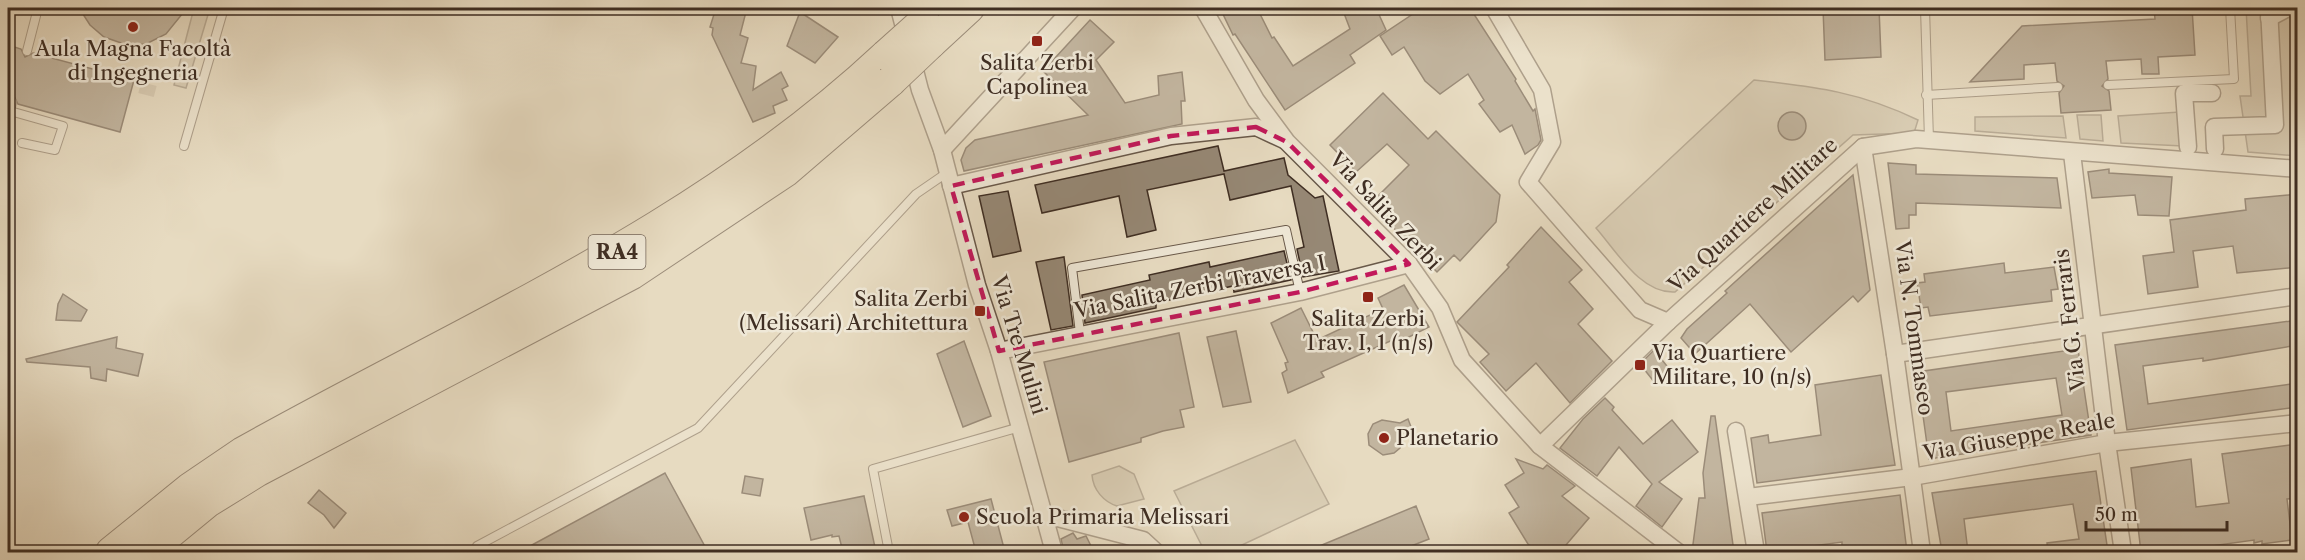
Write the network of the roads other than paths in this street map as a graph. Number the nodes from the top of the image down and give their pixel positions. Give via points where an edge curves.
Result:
1 (38, 8) edge
2 (224, 8) edge
3 (969, 8) edge
4 (1073, 8) edge
5 (1203, 8) edge
6 (1494, 8) edge
7 (1925, 8) edge
8 (2230, 8) edge
9 (2288, 8) edge
10 (2269, 13) edge
11 (922, 20) edge
12 (27, 51) dead end
13 (2108, 85) dead end
14 (2058, 87) dead end
15 (2212, 93) dead end
16 (1926, 94) junction
17 (10, 106) edge
18 (8, 122) edge
19 (1929, 140) junction
20 (1287, 142) junction
21 (22, 144) dead end
22 (184, 146) dead end
23 (1863, 147) junction
24 (2188, 147) dead end
25 (2215, 149) dead end
26 (942, 150) junction
27 (2072, 153) junction
28 (2298, 169) edge
29 (950, 179) junction
30 (1409, 264) junction
31 (1300, 292) junction
32 (2298, 296) edge
33 (1668, 322) junction
34 (2094, 324) junction
35 (1080, 333) junction
36 (999, 351) junction
37 (1895, 354) junction
38 (325, 421) junction
39 (2298, 423) edge
40 (1021, 427) junction
41 (1736, 431) dead end
42 (2107, 443) junction
43 (1540, 446) junction
44 (1912, 477) junction
45 (1748, 496) junction
46 (1046, 515) junction
47 (111, 552) edge
48 (147, 552) edge
49 (481, 552) edge
50 (890, 552) edge
51 (1054, 552) edge
52 (1156, 552) edge
53 (1678, 552) edge
54 (1756, 552) edge
55 (1922, 552) edge
56 (2123, 552) edge

1 - 12 lane
2 - 22 lane
3 - 11 highway, RA4
4 - 26 street
5 - 20 street, Via Salita Zerbi via 1256,100
6 - 33 street via 1542,90 1552,142 1528,182 1640,310
7 - 16 lane
8 - 13 lane via 2234,79
9 - 10 street
10 - 25 street via 2275,124 2214,127
11 - 26 street, Via Tre Mulini via 920,90
11 - 38 highway, RA4, bridge via 888,68 785,172 632,274
14 - 16 lane
15 - 24 street via 2184,93
16 - 19 lane
17 - 18 lane
17 - 21 lane via 63,126 55,150
19 - 23 street, Via Quartiere Militare
19 - 27 street, Via Quartiere Militare
20 - 29 street via 1256,127 1171,136
20 - 30 street, Via Salita Zerbi
23 - 33 street, Via Quartiere Militare
23 - 37 street, Via N. Tommaseo
26 - 29 street, Via Tre Mulini
27 - 28 street, Via Quartiere Militare
27 - 34 street, Via G. Ferraris
29 - 36 street, Via Tre Mulini via 977,285
29 - 49 lane via 916,194 698,428 477,546
30 - 31 street, Via Salita Zerbi Traversa I
30 - 43 street, Via Salita Zerbi via 1440,308 1462,360
31 - 35 street, Via Salita Zerbi Traversa I
31 - 35 lane via 1287,230 1072,268
32 - 34 street
33 - 43 street, Via Quartiere Militare
34 - 37 street
34 - 42 street, Via G. Ferraris
35 - 36 street, Via Salita Zerbi Traversa I
36 - 40 street, Via Tre Mulini
37 - 44 street, Via N. Tommaseo
38 - 47 highway, RA4 via 243,452 190,488
38 - 48 highway, RA4 via 208,502
39 - 42 street, Via Giuseppe Reale
40 - 46 street, Via Tre Mulini
40 - 50 lane via 873,469
41 - 45 street
42 - 44 street, Via Giuseppe Reale
42 - 56 street, Via G. Ferraris
43 - 53 street, Via Salita Zerbi
44 - 45 street, Via Giuseppe Reale
44 - 55 street, Via N. Tommaseo
45 - 54 street
46 - 51 street, Via Tre Mulini
46 - 52 street via 1143,540

